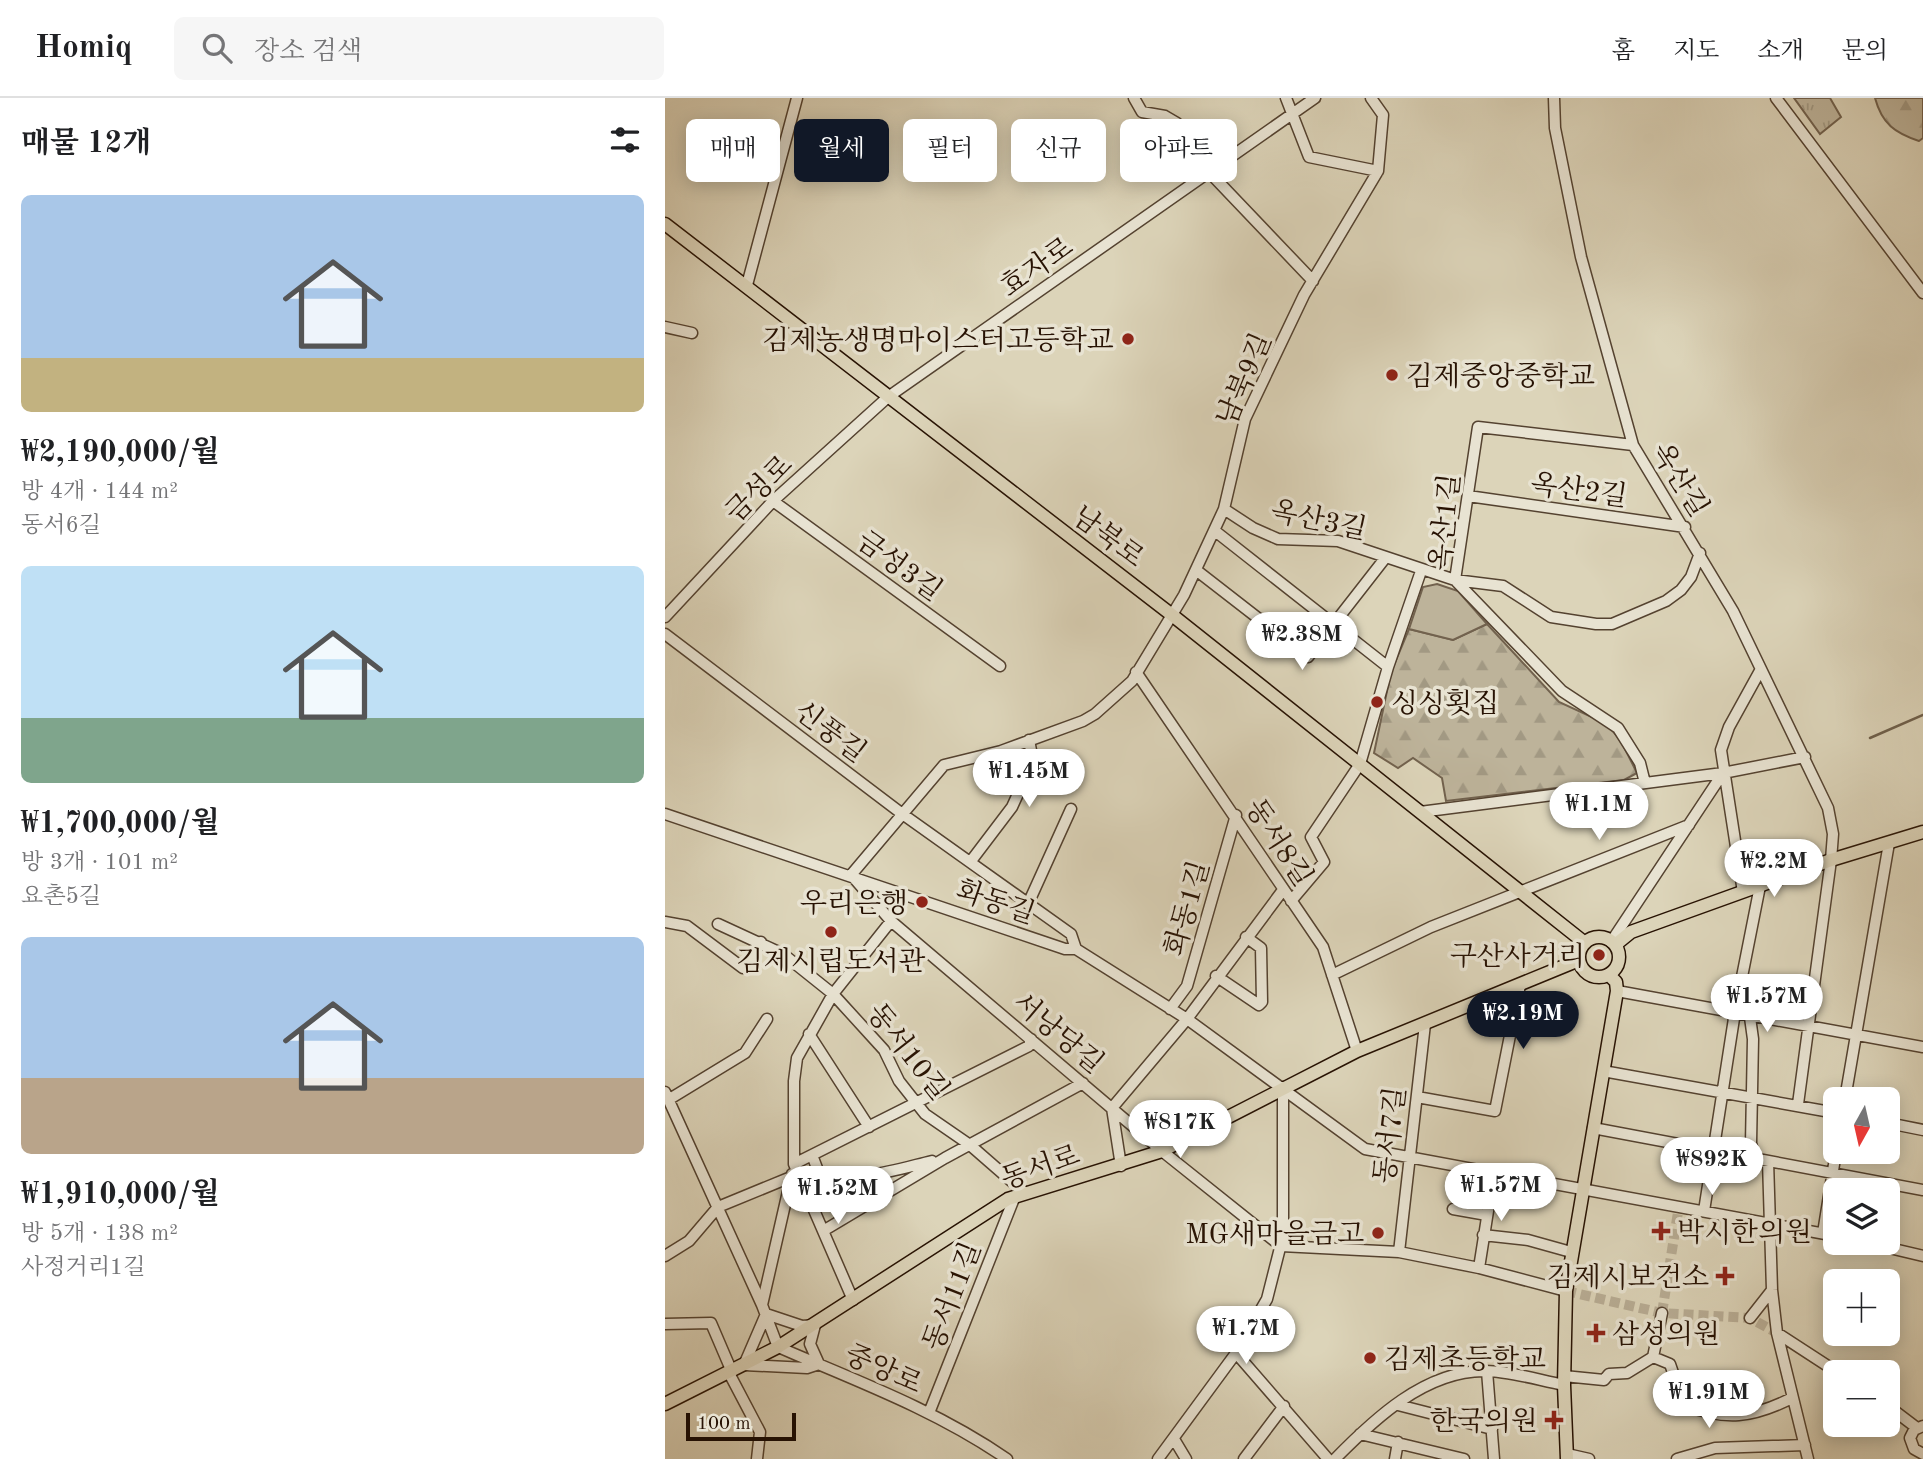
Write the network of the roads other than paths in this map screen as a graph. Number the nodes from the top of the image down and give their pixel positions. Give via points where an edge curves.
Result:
1 (797, 98) edge
2 (1134, 98) edge
3 (1286, 98) edge
4 (1315, 98) edge
5 (1371, 98) edge
6 (1554, 98) edge
7 (1776, 98) edge
8 (1291, 115) junction
9 (1170, 119) edge
10 (1237, 154) edge
11 (1377, 171) junction
12 (1197, 182) edge
13 (1219, 182) edge
14 (665, 224) edge
15 (1313, 282) junction
16 (747, 285) junction
17 (1923, 293) edge
18 (665, 327) edge
19 (692, 333) dead end
20 (888, 397) junction
21 (1633, 444) junction
22 (1468, 496) junction
23 (773, 501) junction
24 (1224, 509) junction
25 (1685, 527) junction
26 (1215, 531) junction
27 (1700, 553) junction
28 (1386, 557) junction
29 (1196, 570) junction
30 (1421, 571) junction
31 (1455, 580) junction
32 (1173, 615) junction
33 (665, 617) edge
34 (1334, 624) junction
35 (665, 634) edge
36 (1000, 666) dead end
37 (1388, 667) junction
38 (1761, 668) junction
39 (1136, 672) junction
40 (1029, 740) junction
41 (1805, 757) junction
42 (1360, 764) junction
43 (1723, 774) junction
44 (1645, 783) junction
45 (1071, 809) dead end
46 (1420, 812) junction
47 (901, 813) junction
48 (665, 814) edge
49 (1236, 816) junction
50 (1689, 825) junction
51 (1923, 832) edge
52 (1889, 843) junction
53 (1831, 860) junction
54 (971, 861) junction
55 (851, 875) junction
56 (1759, 886) junction
57 (1283, 890) junction
58 (1521, 891) junction
59 (1743, 892) junction
60 (1291, 901) junction
61 (1028, 904) junction
62 (891, 921) junction
63 (665, 922) edge
64 (718, 924) dead end
65 (1246, 937) junction
66 (761, 942) junction
67 (1585, 943) junction
68 (1613, 944) junction
69 (1076, 949) junction
70 (1579, 960) junction
71 (1743, 973) junction
72 (1332, 975) junction
73 (1609, 975) junction
74 (1216, 976) junction
75 (1520, 985) junction
76 (1617, 991) junction
77 (834, 993) junction
78 (1170, 1009) junction
79 (1735, 1013) junction
80 (1751, 1016) junction
81 (767, 1019) dead end
82 (1187, 1019) junction
83 (1425, 1024) junction
84 (1811, 1025) junction
85 (809, 1034) junction
86 (1856, 1034) junction
87 (1031, 1039) junction
88 (1923, 1047) edge
89 (1357, 1051) junction
90 (1603, 1071) junction
91 (1083, 1083) junction
92 (1283, 1087) junction
93 (1847, 1087) edge
94 (1724, 1091) junction
95 (666, 1096) edge
96 (1751, 1096) junction
97 (1417, 1097) junction
98 (917, 1104) junction
99 (1798, 1104) junction
100 (1112, 1108) junction
101 (1823, 1110) edge
102 (1901, 1126) edge
103 (869, 1127) junction
104 (1593, 1128) junction
105 (1923, 1130) edge
106 (970, 1145) junction
107 (1162, 1151) junction
108 (1713, 1151) junction
109 (812, 1155) junction
110 (945, 1158) junction
111 (1409, 1158) junction
112 (1755, 1159) junction
113 (1768, 1161) junction
114 (794, 1164) junction
115 (1834, 1164) edge
116 (1121, 1166) junction
117 (1494, 1173) junction
118 (1833, 1174) junction
119 (791, 1177) junction
120 (1832, 1178) edge
121 (1583, 1188) junction
122 (1923, 1190) edge
123 (1020, 1195) junction
124 (718, 1207) junction
125 (1453, 1209) dead end
126 (1704, 1211) junction
127 (1487, 1215) junction
128 (1772, 1224) junction
129 (823, 1231) junction
130 (1823, 1233) edge
131 (1483, 1236) junction
132 (1281, 1246) junction
133 (1900, 1250) edge
134 (1399, 1252) junction
135 (1570, 1252) junction
136 (1923, 1255) edge
137 (665, 1256) edge
138 (1479, 1268) junction
139 (1772, 1290) junction
140 (1566, 1291) junction
141 (853, 1300) junction
142 (764, 1309) junction
143 (1662, 1313) tunnel mouth
144 (1750, 1318) dead end
145 (665, 1324) edge
146 (815, 1325) junction
147 (1777, 1333) junction
148 (778, 1347) junction
149 (1236, 1353) junction
150 (1653, 1357) junction
151 (1823, 1363) edge
152 (819, 1364) junction
153 (744, 1365) junction
154 (1487, 1371) junction
155 (730, 1372) junction
156 (1564, 1380) junction
157 (1792, 1398) junction
158 (665, 1404) edge
159 (1398, 1405) junction
160 (1284, 1406) junction
161 (929, 1413) junction
162 (1900, 1414) edge
163 (1920, 1427) edge
164 (1492, 1429) junction
165 (1360, 1434) junction
166 (1174, 1439) junction
167 (1398, 1443) junction
168 (1805, 1445) junction
169 (1917, 1455) edge
170 (1567, 1456) edge
171 (1002, 1458) edge
172 (757, 1459) edge
173 (1158, 1459) edge
174 (1186, 1459) edge
175 (1244, 1459) edge
176 (1328, 1459) edge
177 (1335, 1459) edge
178 (1395, 1459) edge
179 (1464, 1459) edge
180 (1494, 1459) edge
181 (1589, 1459) edge
182 (1677, 1459) edge
183 (1808, 1459) edge

1 - 16 street
2 - 9 street via 1142,111
3 - 8 street
4 - 8 street, 효자로
5 - 11 street via 1383,115
6 - 21 street, 옥산길 via 1555,128 1581,257
7 - 17 street
8 - 10 street, 효자로
8 - 11 street via 1308,157
11 - 15 street, 남북9길
12 - 20 street, 효자로
13 - 15 street
14 - 16 main road, 남북로
15 - 24 street, 남북9길 via 1245,419
16 - 20 main road, 남북로
18 - 19 street
20 - 23 street, 금성로
20 - 32 main road, 남북로
21 - 22 street, 옥산1길 via 1478,427
21 - 25 street, 옥산길
22 - 25 street, 옥산2길
22 - 31 street, 옥산1길
23 - 33 street, 금성로
23 - 36 street, 금성3길
24 - 26 street, 남북9길
24 - 28 street, 옥산3길 via 1279,539 1338,541
25 - 27 street, 옥산길
26 - 29 street, 남북9길
26 - 34 street
27 - 31 street, 옥산3길 via 1681,590 1612,624 1551,617 1503,586
27 - 38 street, 옥산길
28 - 30 street, 옥산3길
28 - 34 street
29 - 32 street, 남북9길
29 - 34 street via 1308,657
30 - 31 street, 옥산3길
30 - 37 street
31 - 44 street, 옥산1길 via 1563,691 1618,728 1640,764
32 - 39 street, 남북9길
32 - 42 main road, 남북로
34 - 37 street
35 - 47 street, 신풍길
37 - 42 street
38 - 41 street, 옥산길
38 - 43 street via 1729,727 1721,750
39 - 40 street, 남북9길 via 1095,715
39 - 49 street, 동서8길
40 - 47 street, 남북9길 via 944,765
40 - 54 street via 1033,761 1012,807
41 - 43 street
41 - 53 street, 옥산길 via 1828,808
42 - 46 main road, 남북로
42 - 60 street via 1311,837 1324,862
43 - 44 street
43 - 50 street
43 - 59 street
44 - 46 street
45 - 61 street
46 - 58 main road, 남북로
47 - 54 street, 신풍길
47 - 55 street, 남북9길
48 - 55 street, 화동길
49 - 57 street, 동서8길
49 - 78 street, 화동1길 via 1187,986
50 - 58 street
50 - 68 street
51 - 52 main road
52 - 53 main road
52 - 86 street
53 - 56 main road
53 - 84 street
54 - 61 street, 신풍길
55 - 62 street, 서낭당길
55 - 69 street, 화동길
56 - 59 main road
56 - 71 street
57 - 60 street, 동서8길
57 - 65 street
58 - 67 main road, 남북로
58 - 72 street via 1431,927
59 - 68 main road via 1631,933
60 - 72 street, 동서8길 via 1323,947
61 - 69 street, 신풍길 via 1070,934
62 - 77 street
62 - 87 street, 서낭당길
63 - 66 street via 687,926 743,968
64 - 66 street, 동서10길
65 - 74 street
65 - 74 street via 1261,948 1262,1002 1259,1005
66 - 77 street, 동서10길
67 - 68 main road via 1598,937
67 - 70 main road
68 - 73 main road via 1619,959
69 - 78 street, 화동길
70 - 73 main road via 1590,975
70 - 75 main road, 동서로
71 - 79 street
71 - 80 street
72 - 89 street, 동서8길
73 - 76 main road
74 - 82 street
75 - 83 main road, 동서로
75 - 97 street via 1496,1111
76 - 79 street
76 - 90 main road
77 - 85 street
77 - 98 street, 동서10길 via 884,1050
78 - 82 street, 화동길
79 - 80 street
79 - 94 street
80 - 84 street
80 - 96 street
81 - 95 street via 745,1054
82 - 92 street, 화동길
82 - 100 street
83 - 89 main road, 동서로
83 - 97 street, 동서7길
84 - 86 street
84 - 99 street
85 - 103 street
85 - 114 street via 797,1058 794,1081
86 - 88 street
86 - 93 street
87 - 91 street, 서낭당길
87 - 98 street via 1029,1045
89 - 92 main road, 동서로
90 - 94 street
90 - 104 main road
91 - 100 street, 서낭당길
91 - 106 street
92 - 107 main road, 동서로
92 - 111 street, 화동길 via 1365,1149
92 - 132 street
94 - 96 street
94 - 108 street
95 - 124 street
96 - 99 street
96 - 112 street
97 - 111 street, 동서7길
98 - 103 street
98 - 106 street, 동서10길
99 - 101 street
100 - 107 street, 서낭당길
100 - 116 street
102 - 105 street
103 - 109 street
104 - 108 street
104 - 121 main road
106 - 110 street
106 - 123 street, 동서10길
107 - 116 main road, 동서로
107 - 132 street, 서낭당길
108 - 112 street
108 - 126 street
109 - 110 street via 820,1176 839,1179
109 - 114 street
110 - 129 street
111 - 117 street, 화동길
111 - 134 street, 동서7길
112 - 113 street
113 - 118 street
113 - 128 street
114 - 119 street
114 - 129 street
115 - 118 street
116 - 123 main road, 동서로
117 - 121 street, 화동길
117 - 127 street
118 - 120 street
118 - 122 street
119 - 124 street
119 - 142 street
121 - 126 street, 화동길
121 - 135 main road
123 - 141 main road, 동서로
123 - 161 street, 동서11길
124 - 137 street via 689,1241
124 - 142 street
125 - 127 street
126 - 128 street, 화동길
127 - 131 street
128 - 130 street, 화동길
128 - 139 street
129 - 141 street
131 - 135 street via 1528,1240
131 - 138 street
132 - 134 street
132 - 149 street via 1267,1299
133 - 136 street
134 - 138 street
135 - 140 main road
138 - 140 street
139 - 144 street
139 - 147 street
140 - 156 main road
141 - 146 main road, 동서로
142 - 146 street via 802,1326
142 - 148 street
142 - 153 street
143 - 150 street
145 - 155 street via 711,1323
146 - 148 main road, 동서로
146 - 152 street via 810,1344
147 - 151 street
147 - 157 street
148 - 152 street, 중앙로
148 - 153 main road, 동서로
149 - 160 street
149 - 166 street
150 - 156 street via 1604,1380
150 - 157 street via 1671,1364 1684,1405 1713,1415 1746,1415
152 - 153 street via 807,1368
152 - 161 street, 중앙로
153 - 155 main road, 동서로
154 - 156 street
154 - 159 street via 1439,1378
154 - 164 street
155 - 158 main road, 동서로
155 - 172 street via 760,1432
156 - 170 main road
157 - 168 street
159 - 164 street
159 - 165 street
160 - 175 street
160 - 176 street
161 - 171 street, 중앙로
162 - 163 street
163 - 169 street via 1910,1438
164 - 180 street
165 - 167 street
165 - 177 street
166 - 173 street
166 - 174 street
167 - 178 street
167 - 179 street
168 - 182 street via 1715,1448
168 - 183 street
170 - 181 street

